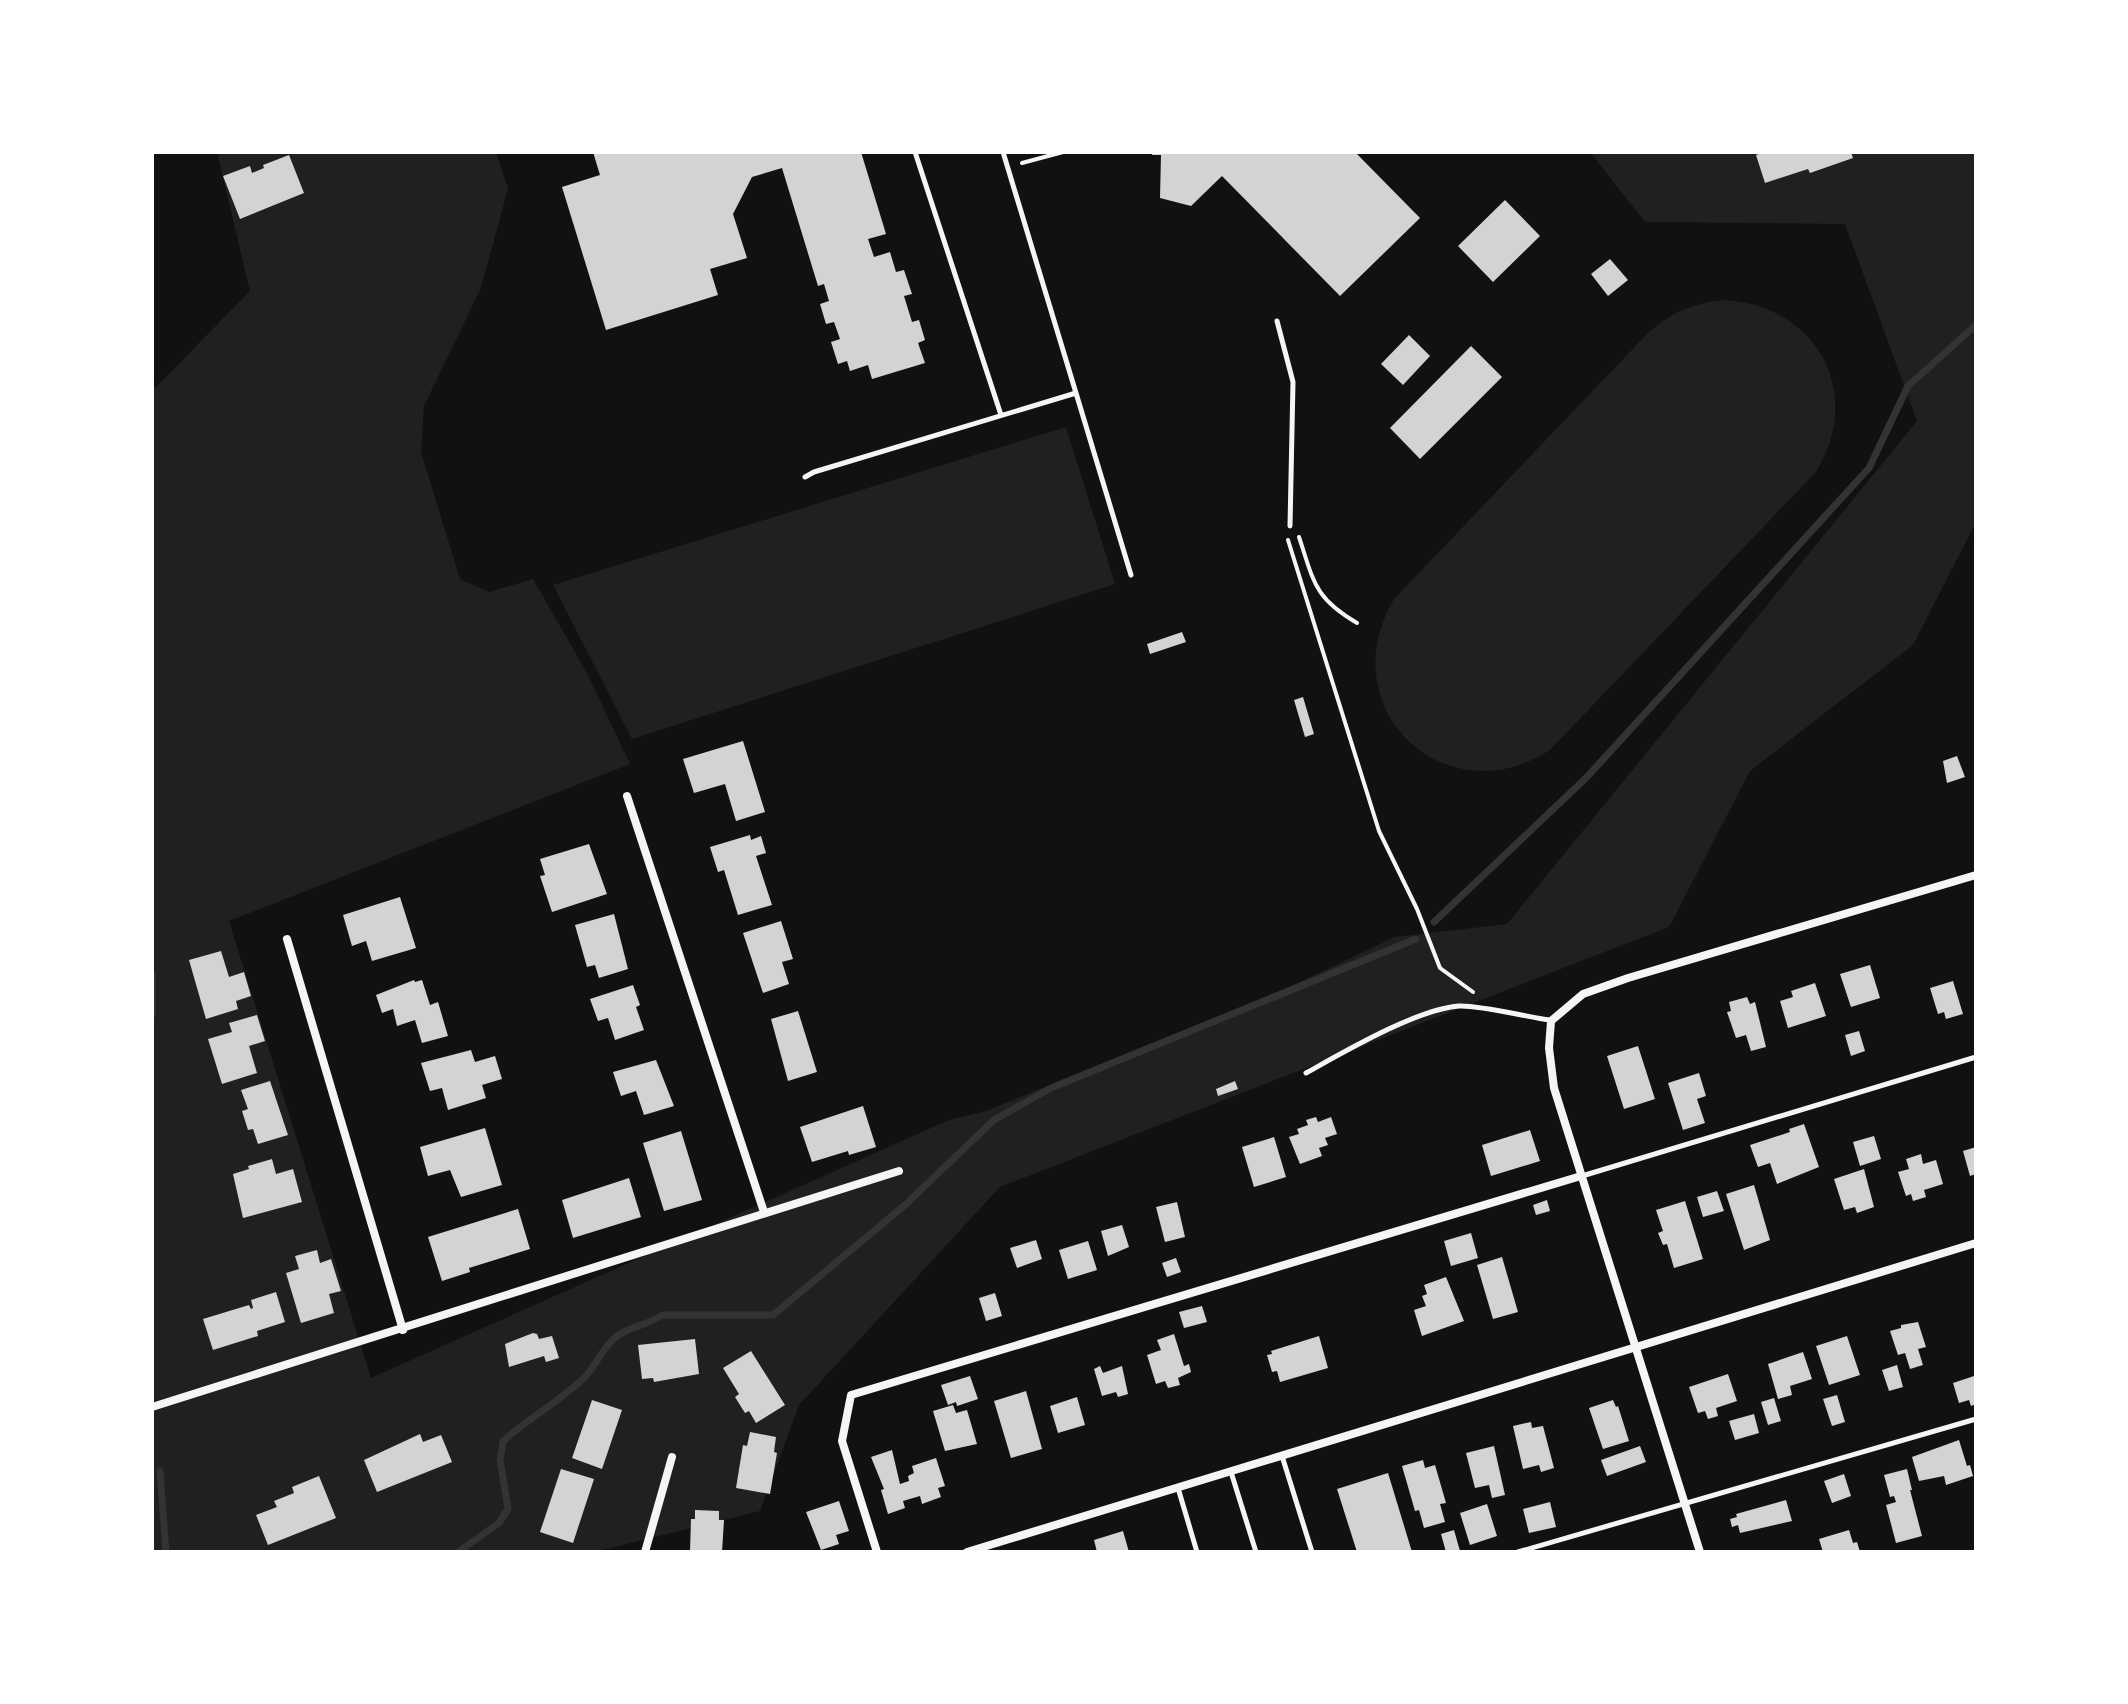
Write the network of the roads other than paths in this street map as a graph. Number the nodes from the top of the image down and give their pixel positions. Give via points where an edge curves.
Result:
1 (915, 152) edge
2 (1003, 152) edge
3 (1277, 321) dead end
4 (1076, 393) junction
5 (1001, 415) junction
6 (805, 477) dead end
7 (1290, 526) road end
8 (1131, 575) dead end
9 (627, 796) dead end
10 (1976, 875) edge
11 (287, 939) dead end
12 (1551, 1021) junction
13 (1976, 1057) edge
14 (1306, 1073) dead end
15 (899, 1171) dead end
16 (1581, 1176) junction
17 (764, 1212) junction
18 (1976, 1243) edge
19 (403, 1330) junction
20 (1637, 1348) junction
21 (152, 1407) edge
22 (1976, 1419) edge
23 (1282, 1456) junction
24 (672, 1457) dead end
25 (1231, 1472) junction
26 (1178, 1488) junction
27 (1685, 1504) junction
28 (645, 1552) edge
29 (877, 1552) edge
30 (967, 1552) edge
31 (1197, 1552) edge
32 (1256, 1552) edge
33 (1312, 1552) edge
34 (1518, 1552) edge
35 (1700, 1552) edge

1 - 5 lane
2 - 4 lane
3 - 7 lane via 1293,382
4 - 5 lane
4 - 8 lane
5 - 6 lane
9 - 17 street
10 - 12 street via 1628,978 1583,994
11 - 19 street
12 - 14 lane via 1461,1006 1438,1010
12 - 16 street via 1554,1088
13 - 16 lane
15 - 17 street
16 - 20 street
16 - 29 street via 851,1395 842,1441
17 - 19 street
18 - 20 street
19 - 21 street
20 - 23 street
20 - 27 street
22 - 27 lane
23 - 25 street
23 - 33 lane
24 - 28 street
25 - 26 street
25 - 32 lane
26 - 30 street
26 - 31 lane
27 - 34 lane
27 - 35 street

